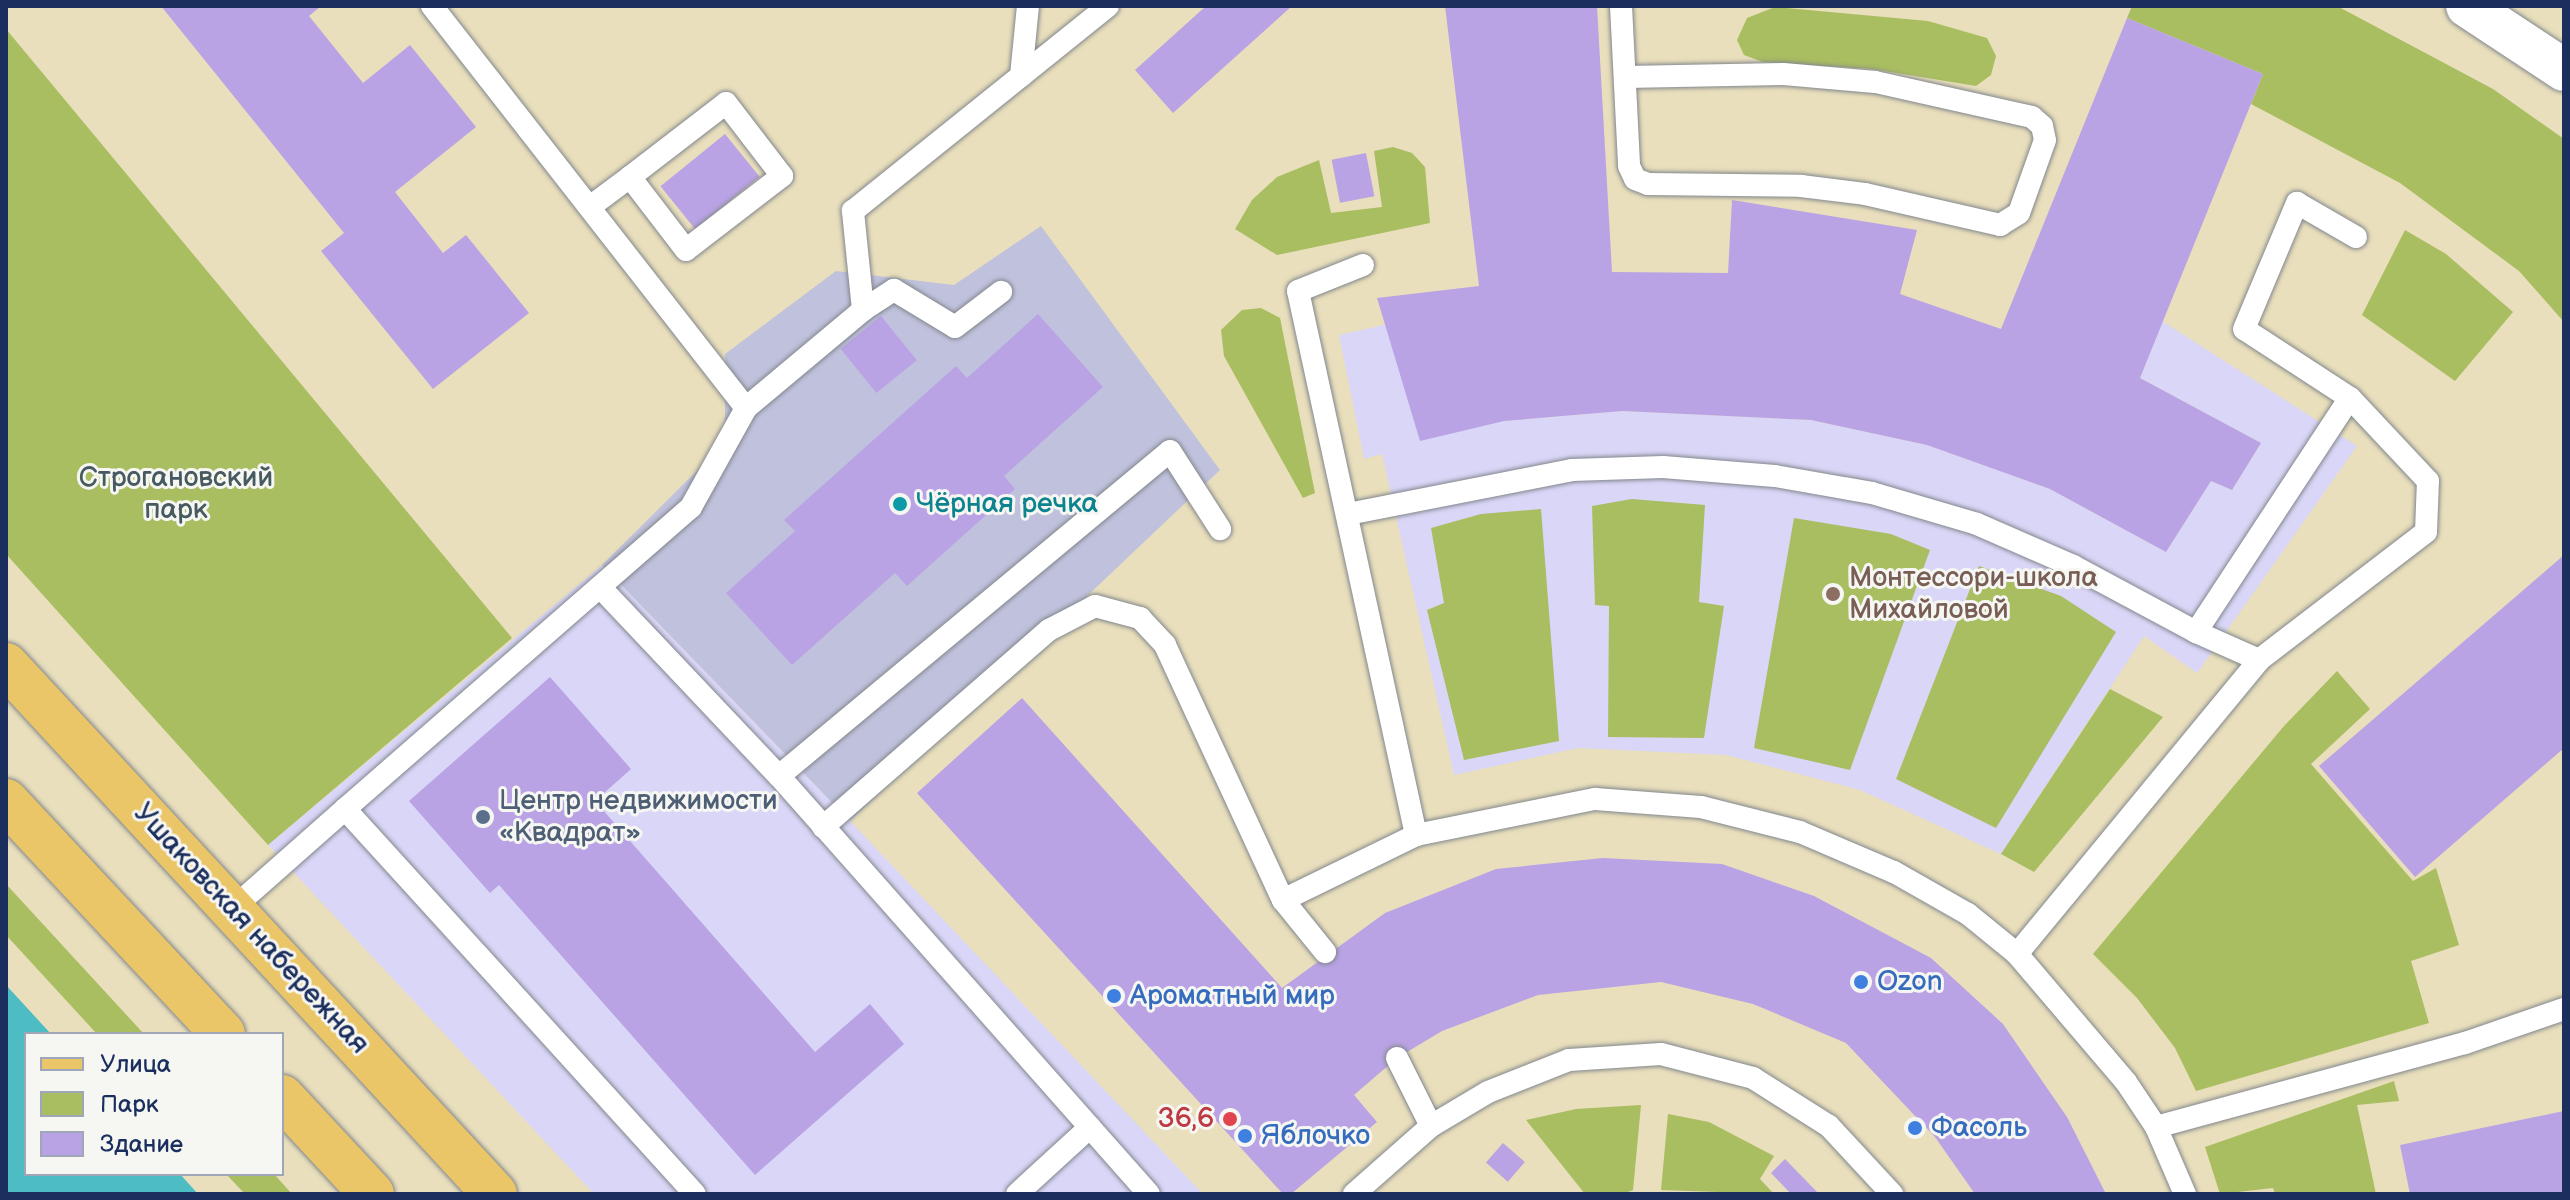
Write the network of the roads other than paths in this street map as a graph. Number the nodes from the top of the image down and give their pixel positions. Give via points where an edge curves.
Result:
1 (432, 6) edge
2 (1028, 6) edge
3 (1108, 6) edge
4 (1621, 6) edge
5 (2467, 6) edge
6 (2564, 70) edge
7 (1021, 76) junction
8 (1625, 77) junction
9 (630, 177) junction
10 (591, 206) junction
11 (2356, 237) dead end
12 (1363, 265) dead end
13 (1001, 292) dead end
14 (863, 310) junction
15 (2350, 398) junction
16 (746, 408) junction
17 (1348, 514) junction
18 (1220, 529) dead end
19 (600, 587) junction
20 (2196, 632) junction
21 (2259, 660) junction
22 (6, 665) edge
23 (779, 776) junction
24 (6, 801) edge
25 (345, 809) junction
26 (823, 827) junction
27 (1416, 835) junction
28 (1283, 900) junction
29 (232, 909) junction
30 (1325, 952) dead end
31 (2017, 954) junction
32 (2564, 1009) edge
33 (221, 1032) edge
34 (1397, 1058) dead end
35 (284, 1099) edge
36 (1431, 1126) junction
37 (1090, 1127) junction
38 (2156, 1127) junction
39 (372, 1194) edge
40 (495, 1194) edge
41 (695, 1194) edge
42 (1017, 1194) edge
43 (1149, 1194) edge
44 (1354, 1194) edge
45 (1892, 1194) edge
46 (2185, 1194) edge

1 - 10 lane
2 - 7 lane
3 - 7 lane
4 - 8 lane
5 - 6 street
7 - 14 lane via 853,211
8 - 8 lane via 1783,74 1875,82 2032,117 2042,126 2045,140 2019,213 2000,225 1865,194 1801,186 1648,184 1635,179 1629,166
9 - 9 lane via 726,103 782,176 686,250
9 - 10 lane
10 - 16 lane
11 - 15 lane via 2297,203 2244,329
12 - 17 lane via 1298,291
13 - 14 lane via 955,327 894,290
14 - 16 lane
15 - 20 lane
15 - 21 lane via 2428,481 2426,532
16 - 19 lane via 691,507
17 - 20 lane via 1572,470 1663,467 1775,476 1872,493 1977,524 2073,566
17 - 27 lane
18 - 23 lane via 1170,451
19 - 23 lane
19 - 25 lane
20 - 21 lane
21 - 31 lane
22 - 29 main road, Ушаковская набережная
23 - 26 lane
24 - 33 main road
25 - 29 lane
25 - 41 lane
26 - 28 lane via 1049,630 1095,606 1140,618 1165,645
26 - 37 lane
27 - 28 lane
27 - 31 lane via 1595,799 1701,807 1800,832 1894,872 1968,914
28 - 30 lane
29 - 40 main road, Ушаковская набережная
31 - 38 lane via 2126,1082
32 - 38 lane via 2465,1043
34 - 36 lane
35 - 39 main road
36 - 44 lane
36 - 45 lane via 1488,1092 1569,1060 1661,1054 1753,1078 1829,1126
37 - 42 lane
37 - 43 lane
38 - 46 lane

